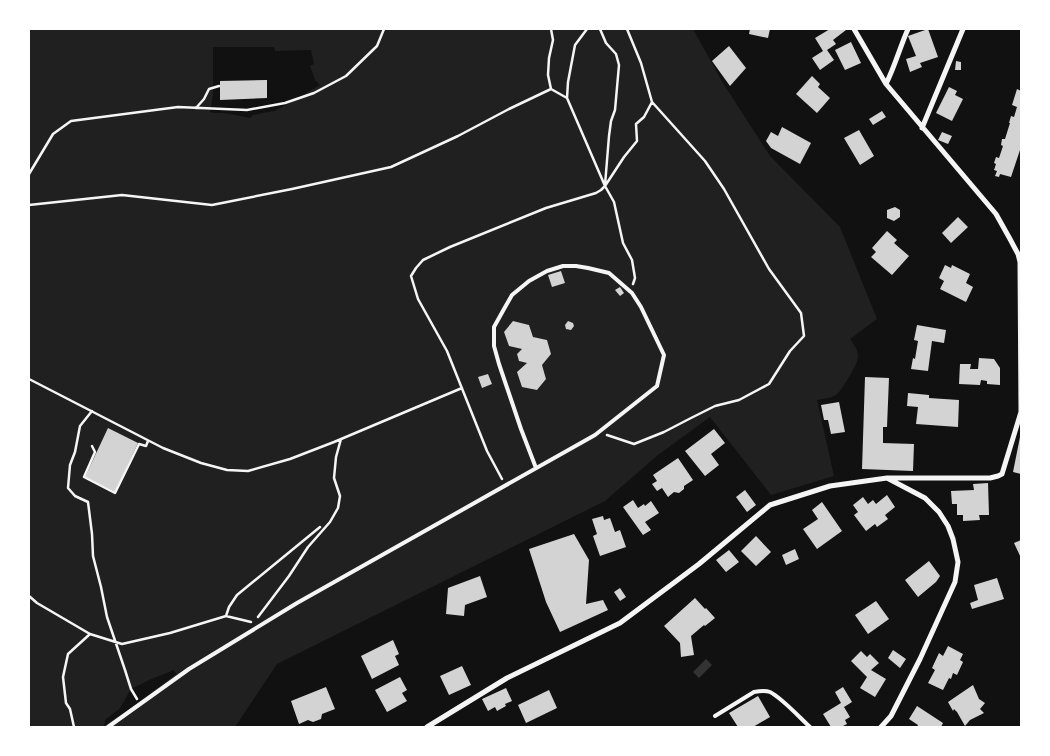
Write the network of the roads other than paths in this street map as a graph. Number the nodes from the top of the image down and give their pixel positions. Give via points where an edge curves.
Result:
1 (854, 29) edge
2 (908, 29) edge
3 (963, 29) edge
4 (886, 84) junction
5 (922, 128) junction
6 (1021, 262) edge
7 (1021, 412) edge
8 (536, 468) junction
9 (886, 478) junction
10 (715, 716) dead end
11 (108, 727) edge
12 (427, 727) edge
13 (810, 727) edge
14 (881, 727) edge

1 - 4 street
2 - 4 street
3 - 5 street
4 - 5 street
5 - 6 street via 996,214
6 - 7 street
7 - 9 street via 1005,467 998,476
8 - 8 lane via 599,431 657,386 664,355 632,293 609,274 563,266 547,271 512,295 494,327 494,346
8 - 11 lane via 297,603 189,669
9 - 12 street via 830,486 770,505 620,623 507,678
9 - 14 street via 925,498 939,512 951,533 958,562 955,582 920,659 891,716
10 - 13 lane via 754,692 769,692

